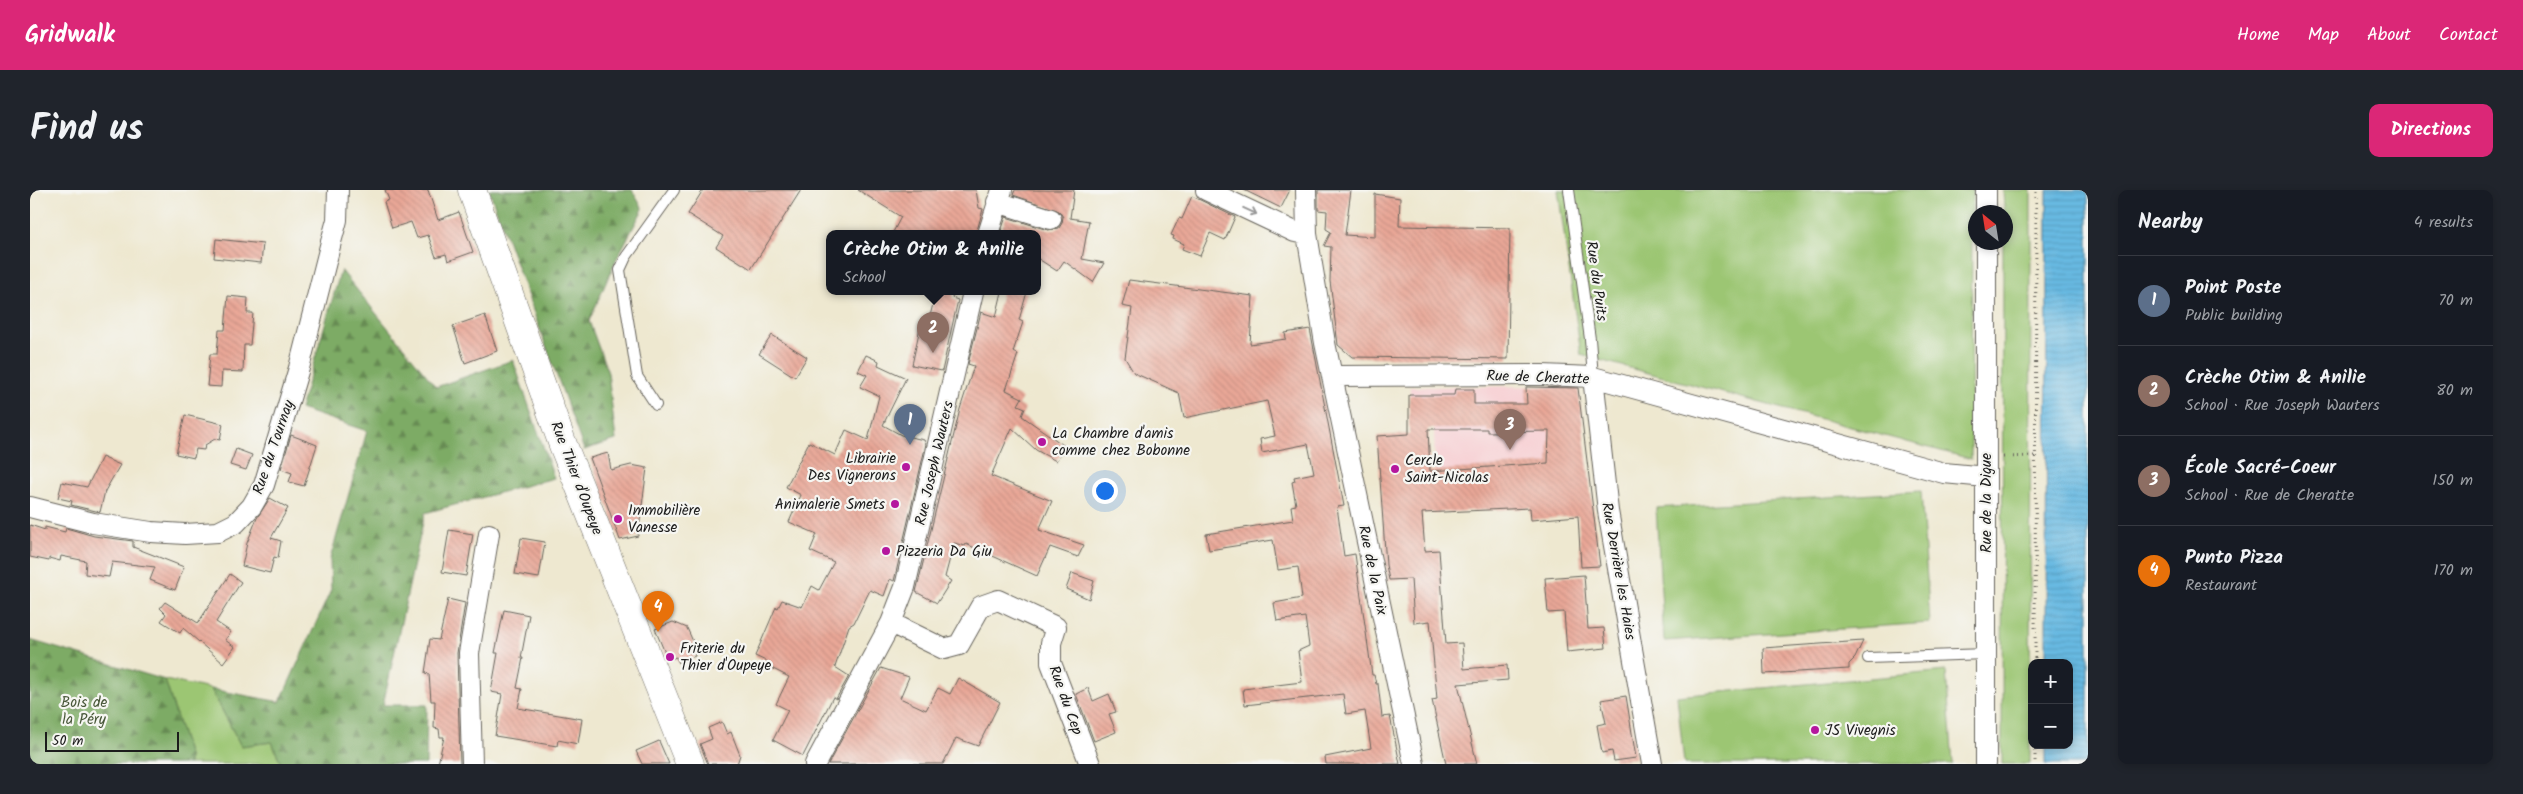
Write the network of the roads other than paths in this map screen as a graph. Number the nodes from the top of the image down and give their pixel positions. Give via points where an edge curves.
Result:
1 (338, 190) edge
2 (472, 190) edge
3 (674, 190) edge
4 (1206, 190) edge
5 (1306, 190) edge
6 (1569, 190) edge
7 (1986, 190) edge
8 (1000, 196) edge
9 (1986, 205) edge
10 (1051, 219) dead end
11 (989, 230) edge
12 (1307, 234) junction
13 (1986, 250) edge
14 (972, 295) edge
15 (1333, 376) junction
16 (1592, 377) junction
17 (656, 405) dead end
18 (1986, 477) junction
19 (30, 507) edge
20 (489, 534) dead end
21 (891, 623) junction
22 (1986, 654) junction
23 (1868, 658) dead end
24 (472, 764) edge
25 (690, 764) edge
26 (815, 764) edge
27 (1090, 764) edge
28 (1414, 764) edge
29 (1652, 764) edge
30 (1986, 764) edge

1 - 19 street, Rue du Tournay via 337,220 299,368 264,485 252,506 218,532 185,534 93,523
2 - 25 main road, Rue Thier d'Oupeye via 563,445
3 - 17 lane via 620,270 637,376
4 -> 12 street via 1295,232
5 - 12 street
6 - 16 lane, Rue du Puits via 1590,339
7 - 9 street
8 - 10 street
8 - 11 street
12 - 15 street
13 - 18 street, Rue de la Digue
14 - 21 street, Rue Joseph Wauters via 905,586
15 - 16 street, Rue de Cheratte via 1542,374
15 - 28 street, Rue de la Paix
16 - 18 street, Rue de Cheratte via 1944,472
16 - 29 street, Rue Derrière les Haies via 1608,511
18 - 22 street, Rue de la Digue
20 - 24 street via 469,653
21 - 26 street, Rue Joseph Wauters
21 - 27 street, Rue du Cep via 944,649 959,645 981,606 998,600 1056,628 1051,643 1051,663
22 - 23 lane
22 - 30 street, Rue de la Digue

